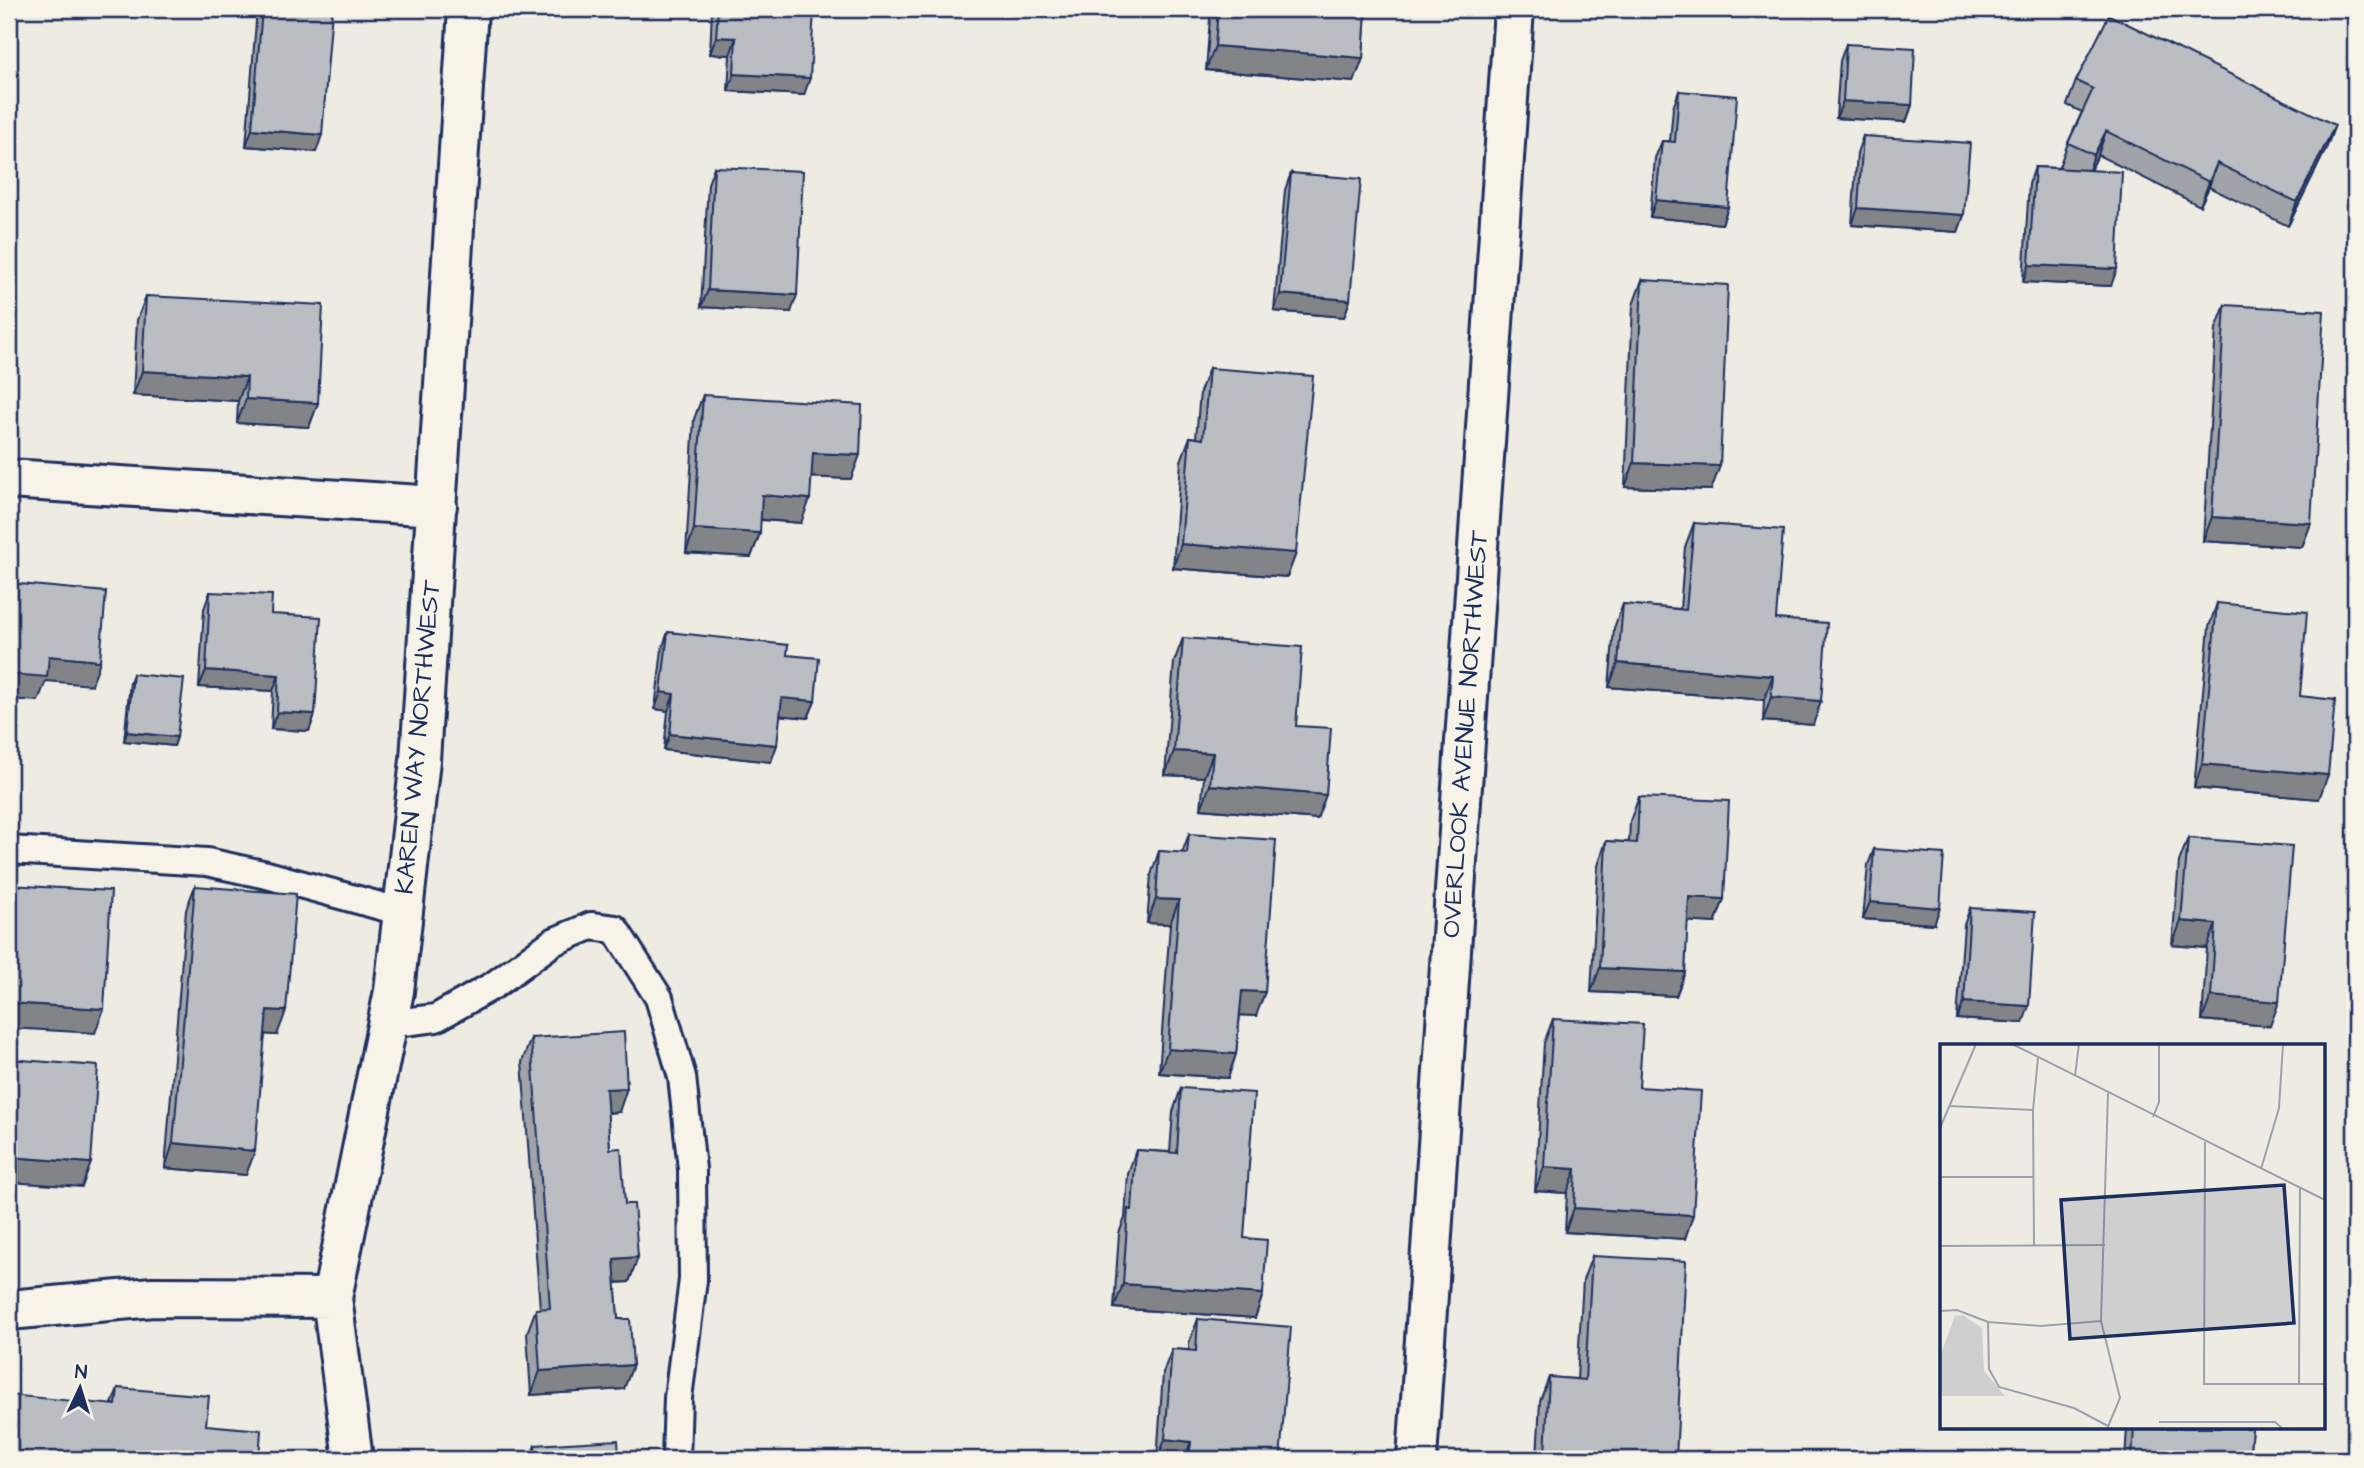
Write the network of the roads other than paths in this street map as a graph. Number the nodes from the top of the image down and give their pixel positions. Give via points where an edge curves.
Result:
1 (468, 9) edge
2 (1514, 9) edge
3 (9, 479) edge
4 (437, 506) junction
5 (9, 850) edge
6 (402, 912) junction
7 (387, 1024) junction
8 (332, 1298) junction
9 (9, 1310) edge
10 (353, 1459) edge
11 (676, 1459) edge
12 (1417, 1459) edge

1 - 4 street, KAREN WAY NORTHWEST
2 - 12 street, OVERLOOK AVENUE NORTHWEST
3 - 4 street
4 - 6 street, KAREN WAY NORTHWEST via 419,760
5 - 6 lane via 206,862
6 - 7 street, KAREN WAY NORTHWEST
7 - 8 street, KAREN WAY NORTHWEST
7 - 11 lane via 436,1018 494,985 553,942 591,926 615,929 660,998 682,1077 692,1169 693,1280 678,1398
8 - 9 street via 153,1297
8 - 10 street, KAREN WAY NORTHWEST

